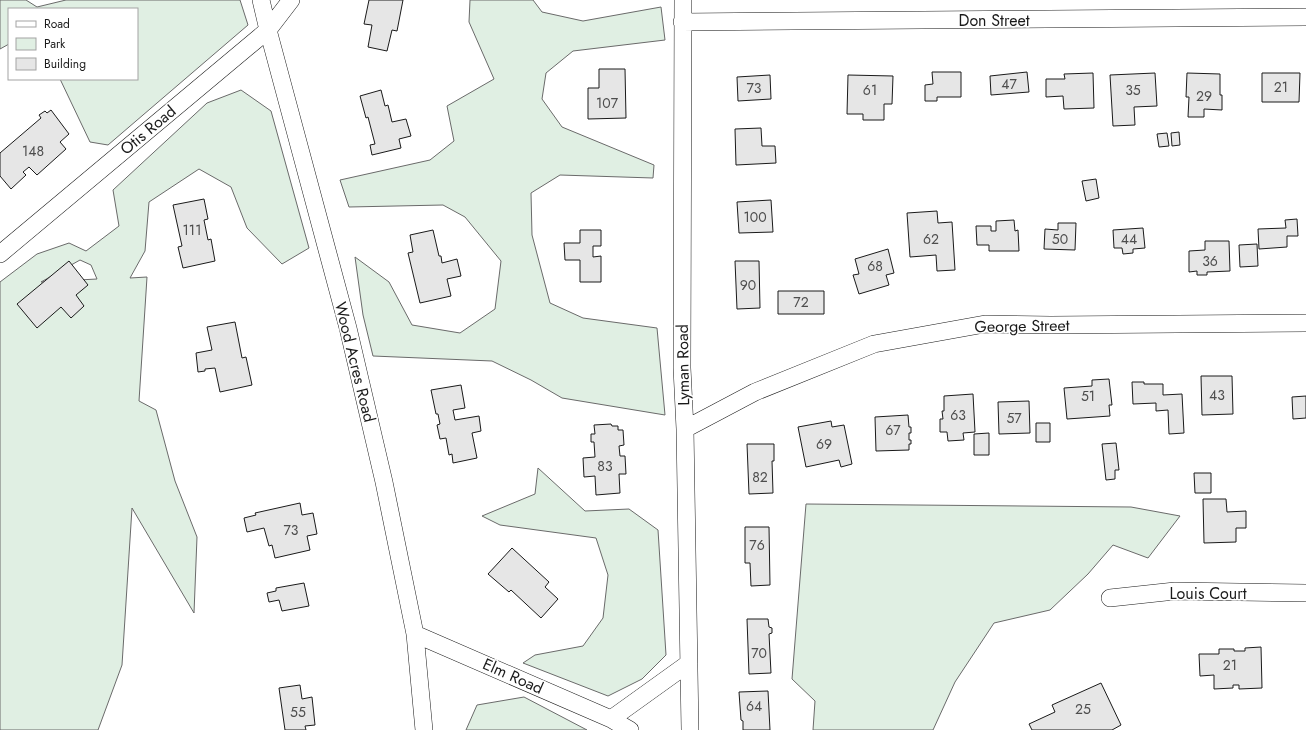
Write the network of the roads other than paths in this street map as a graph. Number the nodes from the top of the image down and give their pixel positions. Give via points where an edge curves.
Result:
1 (261, 0) edge
2 (291, 0) edge
3 (683, 0) edge
4 (1306, 17) edge
5 (682, 22) junction
6 (268, 30) junction
7 (0, 254) edge
8 (1306, 323) edge
9 (685, 428) junction
10 (1306, 593) edge
11 (1110, 598) dead end
12 (415, 634) junction
13 (689, 663) junction
14 (611, 719) junction
15 (424, 730) edge
16 (630, 730) edge
17 (690, 730) edge

1 - 6 street, Wood Acres Road
2 - 6 street, Otis Road
3 - 5 street, Lyman Road
4 - 5 street, Don Street
5 - 9 street, Lyman Road via 682,368
6 - 7 street, Otis Road
6 - 12 street, Wood Acres Road via 348,328 384,482
8 - 9 street, George Street via 985,324 874,344 755,392
9 - 13 street, Lyman Road
10 - 11 street, Louis Court via 1175,591
12 - 14 street, Elm Road
12 - 15 street, Wood Acres Road
13 - 14 street
13 - 17 street, Lyman Road
14 - 16 street, Elm Road

